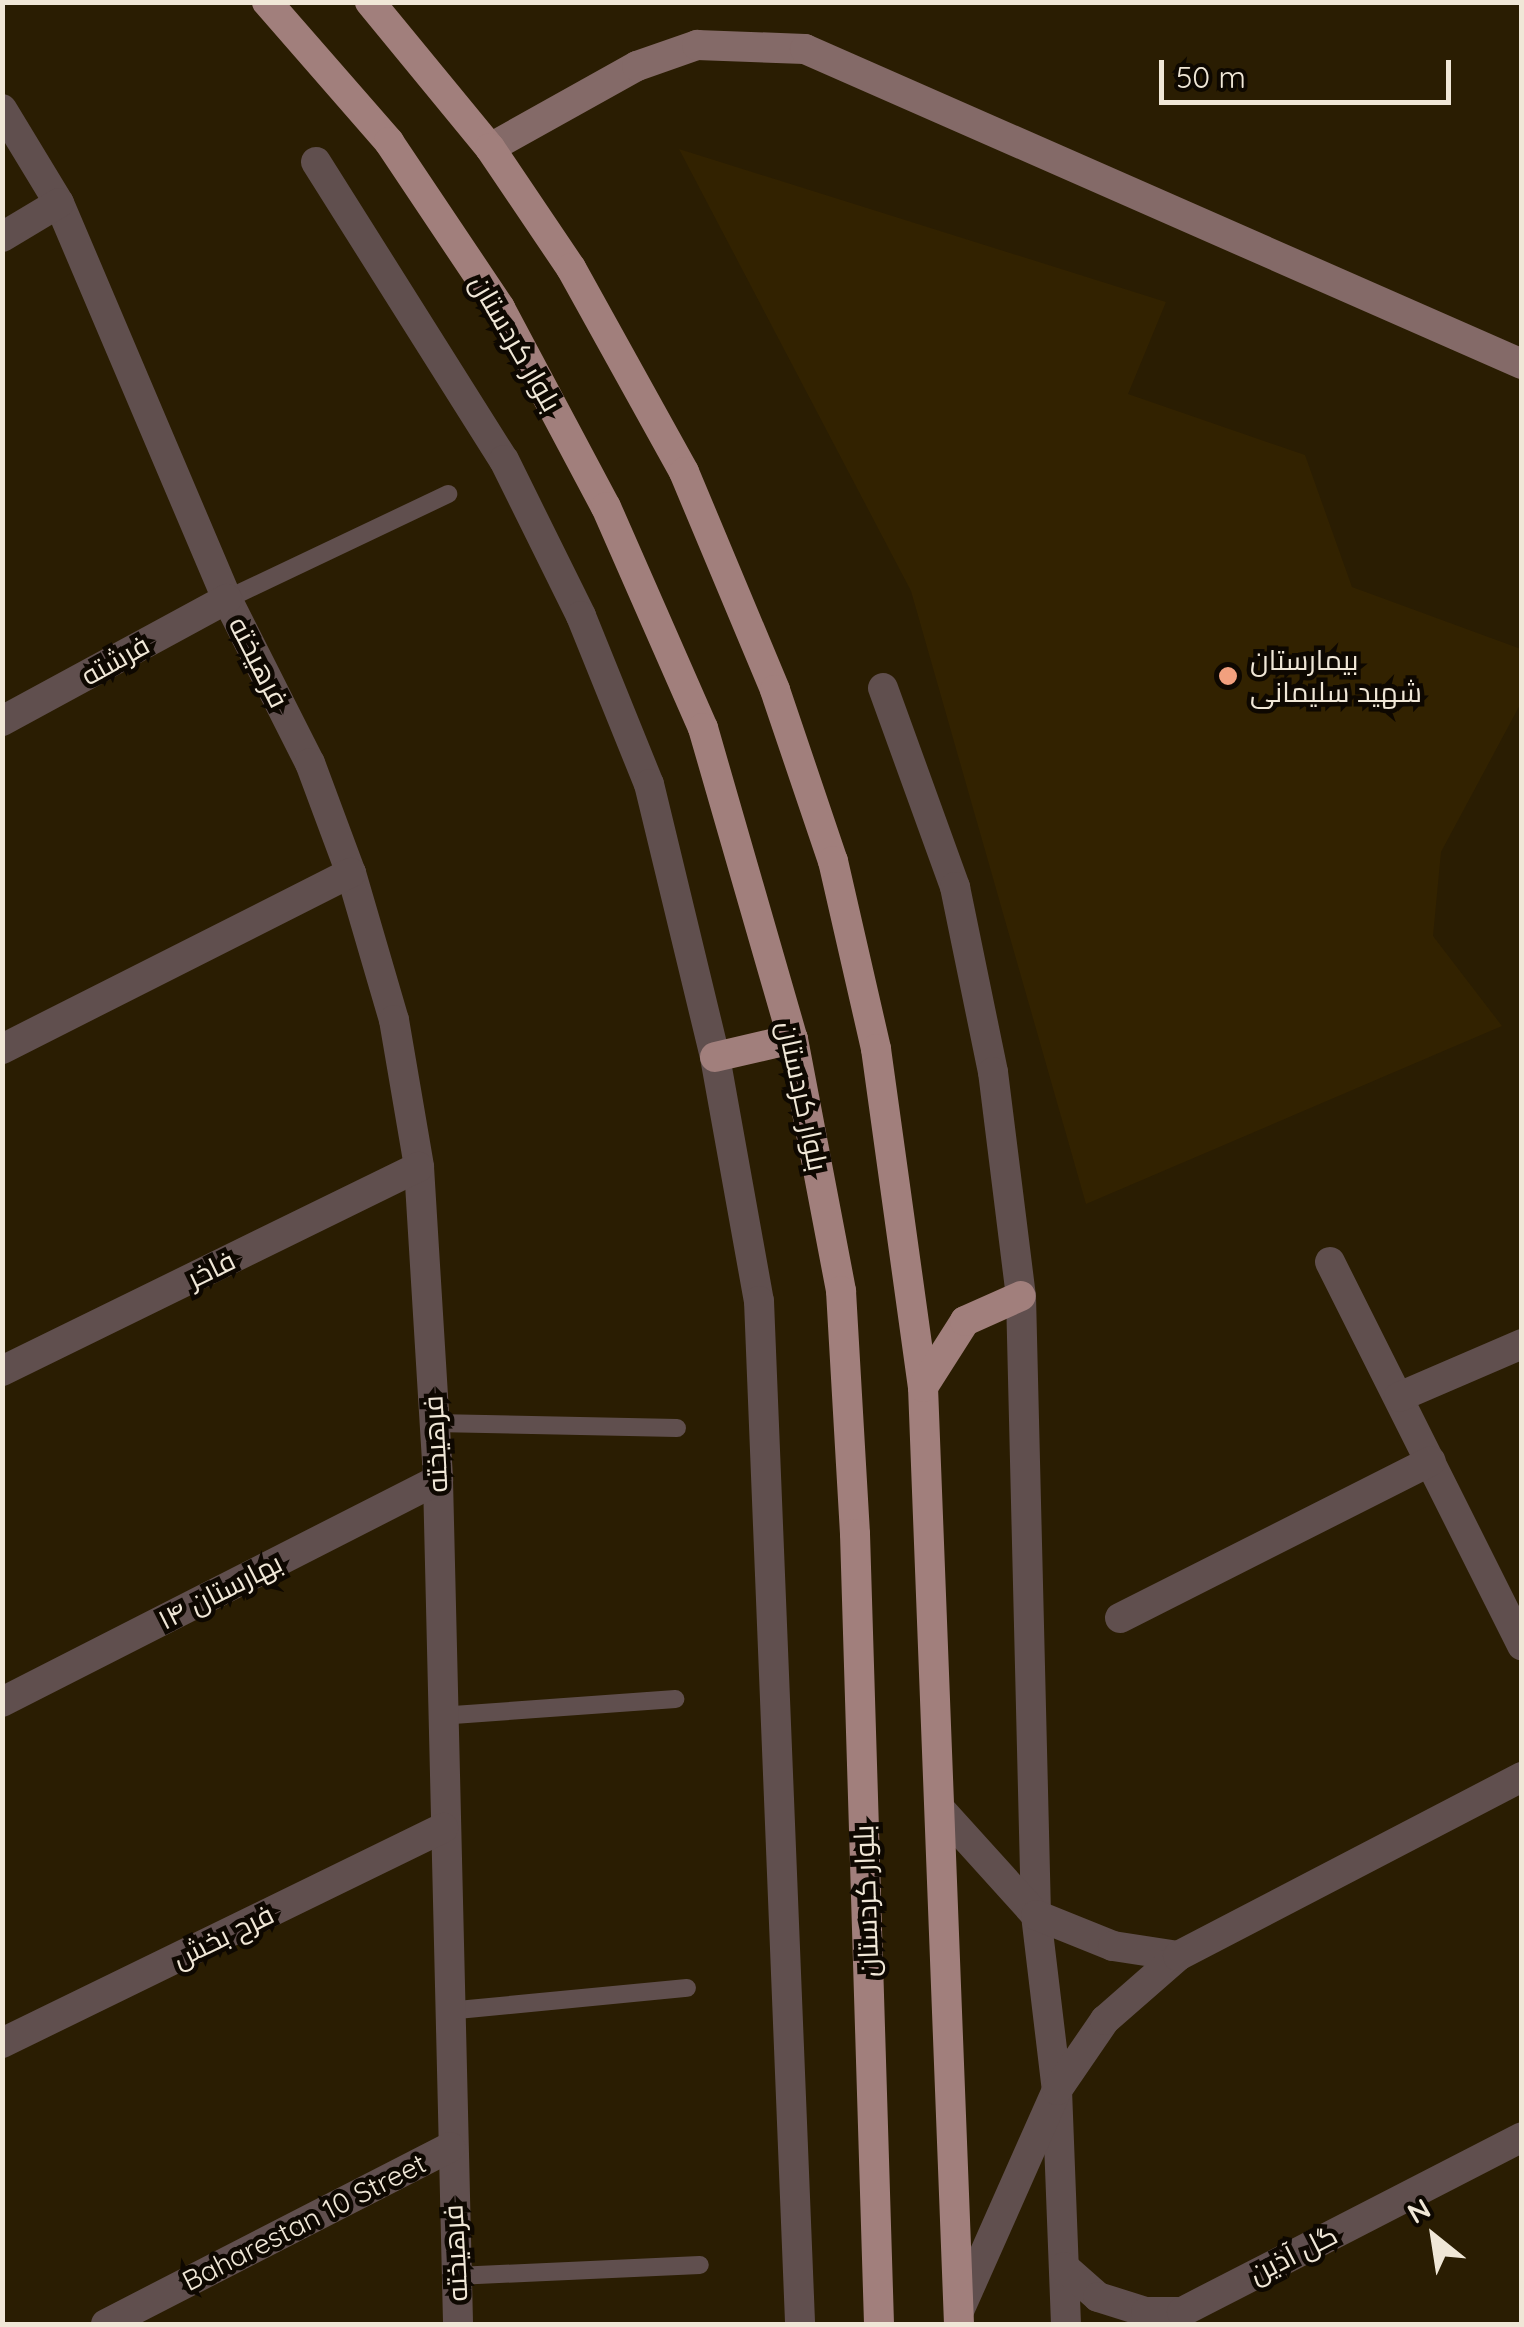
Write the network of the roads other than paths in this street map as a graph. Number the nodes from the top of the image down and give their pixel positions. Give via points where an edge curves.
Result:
1 (267, 2) edge
2 (370, 2) edge
3 (2, 109) edge
4 (490, 148) junction
5 (316, 162) dead end
6 (59, 203) junction
7 (2, 237) edge
8 (1522, 364) edge
9 (448, 494) dead end
10 (227, 598) junction
11 (882, 688) dead end
12 (2, 721) edge
13 (351, 873) junction
14 (793, 1040) junction
15 (2, 1049) edge
16 (715, 1057) junction
17 (420, 1167) junction
18 (1330, 1262) dead end
19 (1021, 1296) junction
20 (1522, 1344) edge
21 (2, 1371) edge
22 (922, 1387) junction
23 (1399, 1397) junction
24 (435, 1424) junction
25 (677, 1428) dead end
26 (1431, 1461) junction
27 (438, 1480) junction
28 (1120, 1618) dead end
29 (1522, 1646) edge
30 (674, 1699) dead end
31 (2, 1702) edge
32 (440, 1716) junction
33 (1522, 1777) edge
34 (941, 1810) junction
35 (443, 1828) junction
36 (1036, 1915) junction
37 (1178, 1956) junction
38 (686, 1988) dead end
39 (447, 2011) junction
40 (2, 2043) edge
41 (1057, 2090) junction
42 (1522, 2137) edge
43 (450, 2147) junction
44 (700, 2265) dead end
45 (1064, 2268) junction
46 (456, 2276) junction
47 (959, 2318) edge
48 (106, 2324) edge
49 (458, 2324) edge
50 (800, 2324) edge
51 (879, 2324) edge
52 (1066, 2324) edge

1 - 14 main road, بلوار کردستان via 389,142 500,308 606,507 703,728
2 - 4 main road
3 - 6 street, فرهیخته
4 - 8 street via 637,66 697,46 806,50
4 - 22 main road via 572,268 684,472 775,690 833,861 876,1049
5 - 16 street via 504,460 581,616 649,784
6 - 7 street
6 - 10 street, فرهیخته
9 - 10 lane
10 - 12 street, فرشته
10 - 13 street, فرهیخته via 310,763
11 - 19 street via 954,887 994,1072
13 - 15 street
13 - 17 street, فرهیخته via 394,1020
14 - 16 main road
14 - 51 main road, بلوار کردستان via 842,1310
16 - 50 street via 759,1300
17 - 21 street, فاخر
17 - 24 street, فرهیخته
18 - 23 street
19 - 22 main road via 964,1322
19 - 36 street
20 - 23 street
22 - 34 main road
23 - 26 street
24 - 25 lane
24 - 27 street, فرهیخته
26 - 28 street
26 - 29 street
27 - 31 street, بهارستان ۱۴
27 - 32 street, فرهیخته
30 - 32 lane
32 - 35 street, فرهیخته
33 - 37 street
34 - 36 street
34 - 47 main road
35 - 39 street, فرهیخته
35 - 40 street, فرح بخش
36 - 37 street via 1113,1946
36 - 41 street
37 - 41 street via 1105,2020
38 - 39 lane
39 - 43 street, فرهیخته
41 - 45 street
41 - 47 street
42 - 45 street, گل آذین via 1182,2312 1146,2312 1098,2296
43 - 46 street, فرهیخته
43 - 48 street, Baharestan 10 Street
44 - 46 lane
45 - 52 street
46 - 49 street, فرهیخته

